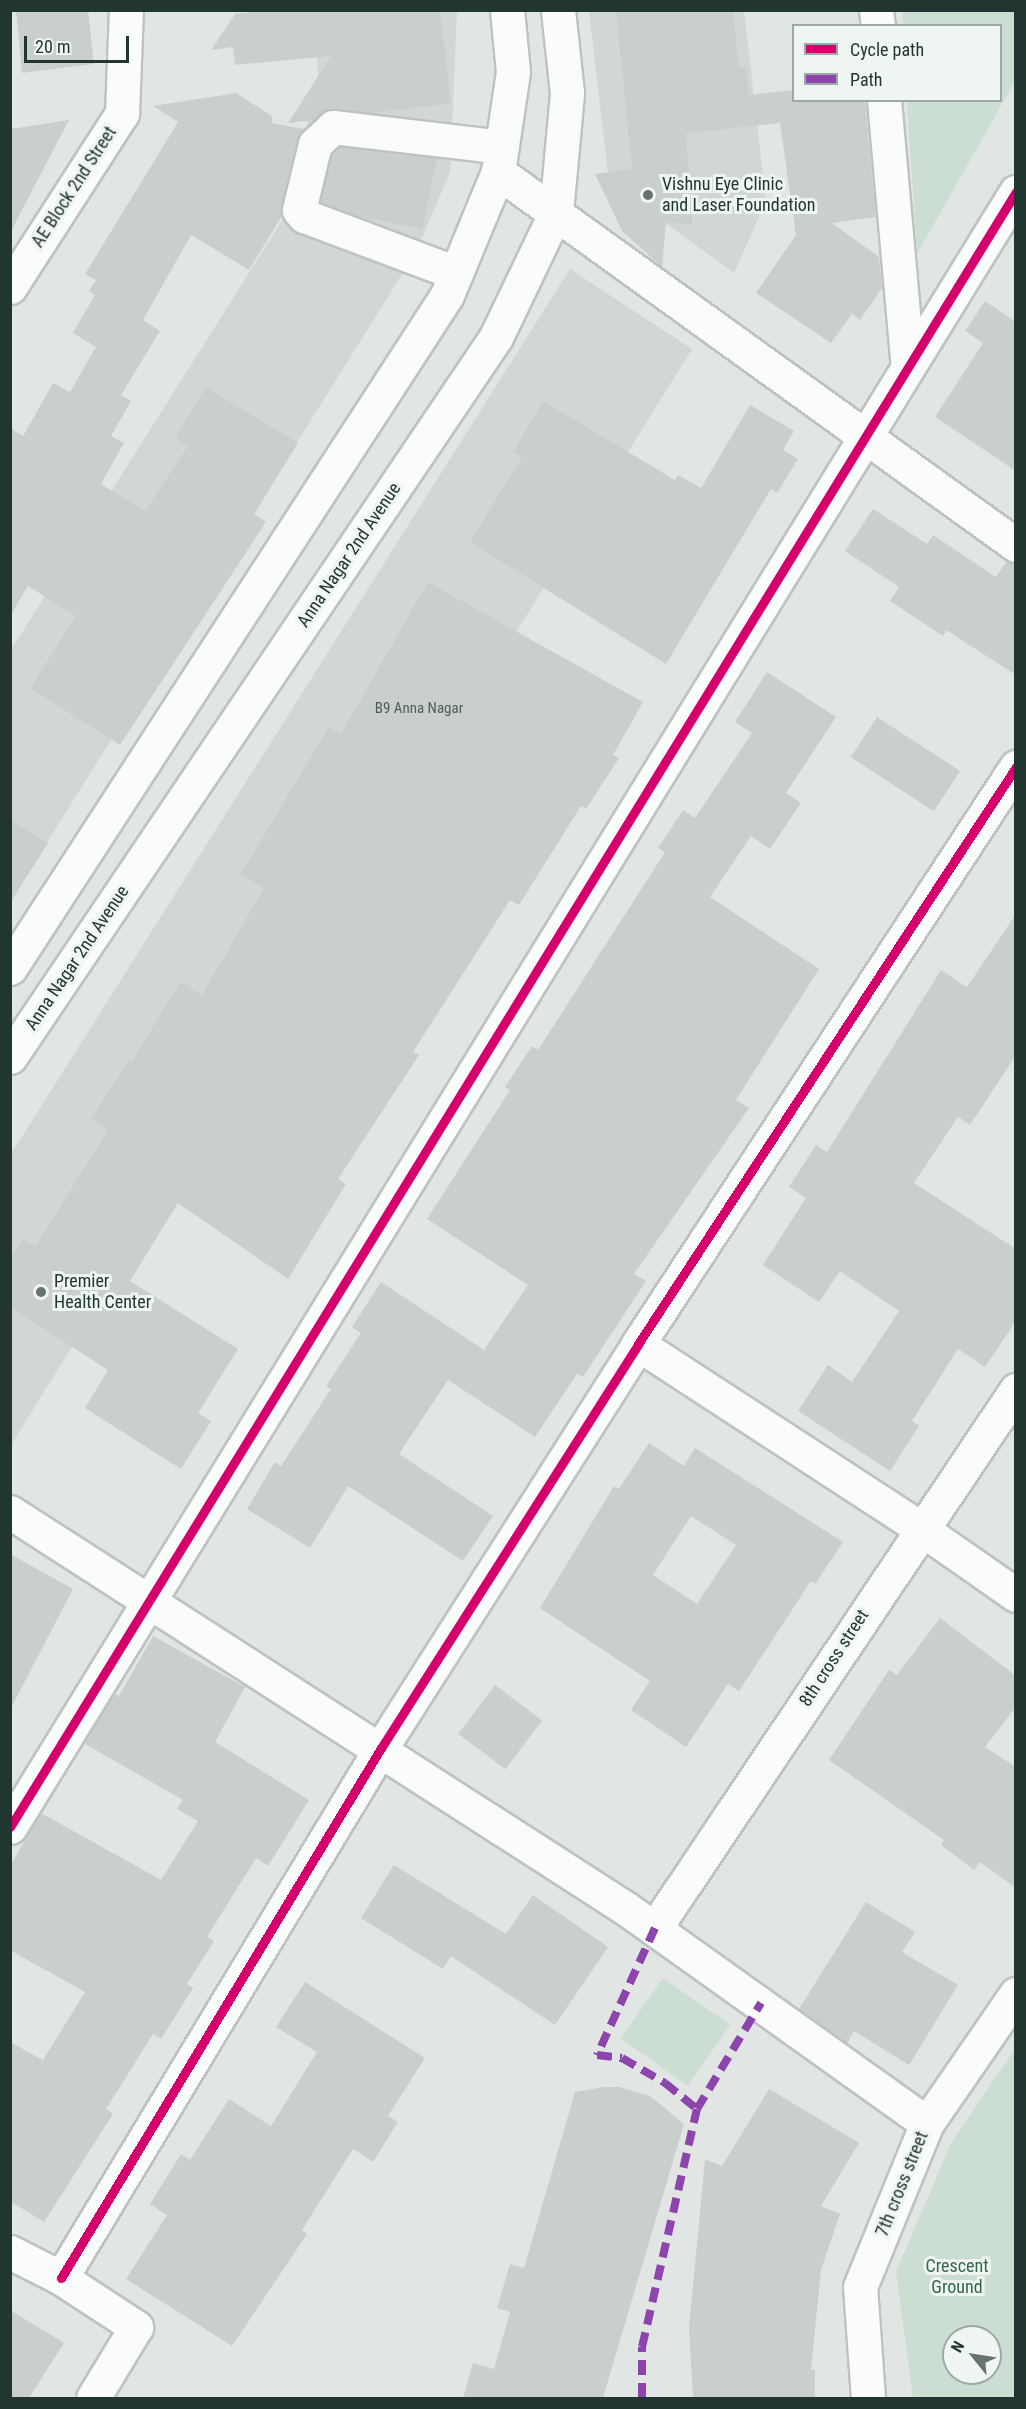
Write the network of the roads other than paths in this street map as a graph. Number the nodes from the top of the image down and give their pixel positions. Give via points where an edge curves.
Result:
1 (126, 10) edge
2 (507, 10) edge
3 (558, 10) edge
4 (884, 102) edge
5 (500, 159) junction
6 (1011, 209) edge
7 (556, 212) junction
8 (456, 273) junction
9 (10, 287) edge
10 (908, 367) junction
11 (866, 435) junction
12 (1016, 545) edge
13 (1016, 767) edge
14 (10, 968) edge
15 (10, 1057) edge
16 (638, 1344) junction
17 (1016, 1390) edge
18 (10, 1512) edge
19 (920, 1528) junction
20 (1016, 1595) edge
21 (150, 1600) junction
22 (381, 1748) junction
23 (10, 1827) edge
24 (655, 1928) junction
25 (1016, 1994) edge
26 (927, 2123) junction
27 (10, 2252) edge
28 (61, 2278) junction
29 (93, 2398) edge
30 (868, 2398) edge

1 - 9 street, AE Block 2nd Street via 122,113
2 - 5 street via 513,72
3 - 7 street, Anna Nagar 2nd Avenue via 567,93
4 - 10 street
5 - 7 street
5 - 8 street
5 - 8 street via 333,127 315,144 299,210 304,216
6 - 10 street
7 - 11 street
7 - 15 street, Anna Nagar 2nd Avenue via 496,337
8 - 14 street via 447,295
10 - 11 street
11 - 12 street
11 - 21 street
13 - 16 street
16 - 19 street
16 - 22 street
17 - 19 street, 8th cross street
18 - 21 street
19 - 20 street
19 - 24 street, 8th cross street
21 - 22 street
21 - 23 street
22 - 24 street
22 - 28 street
24 - 26 street
25 - 26 street, 7th cross street
26 - 30 street, 7th cross street via 860,2287
27 - 28 street
28 - 29 street via 136,2327

